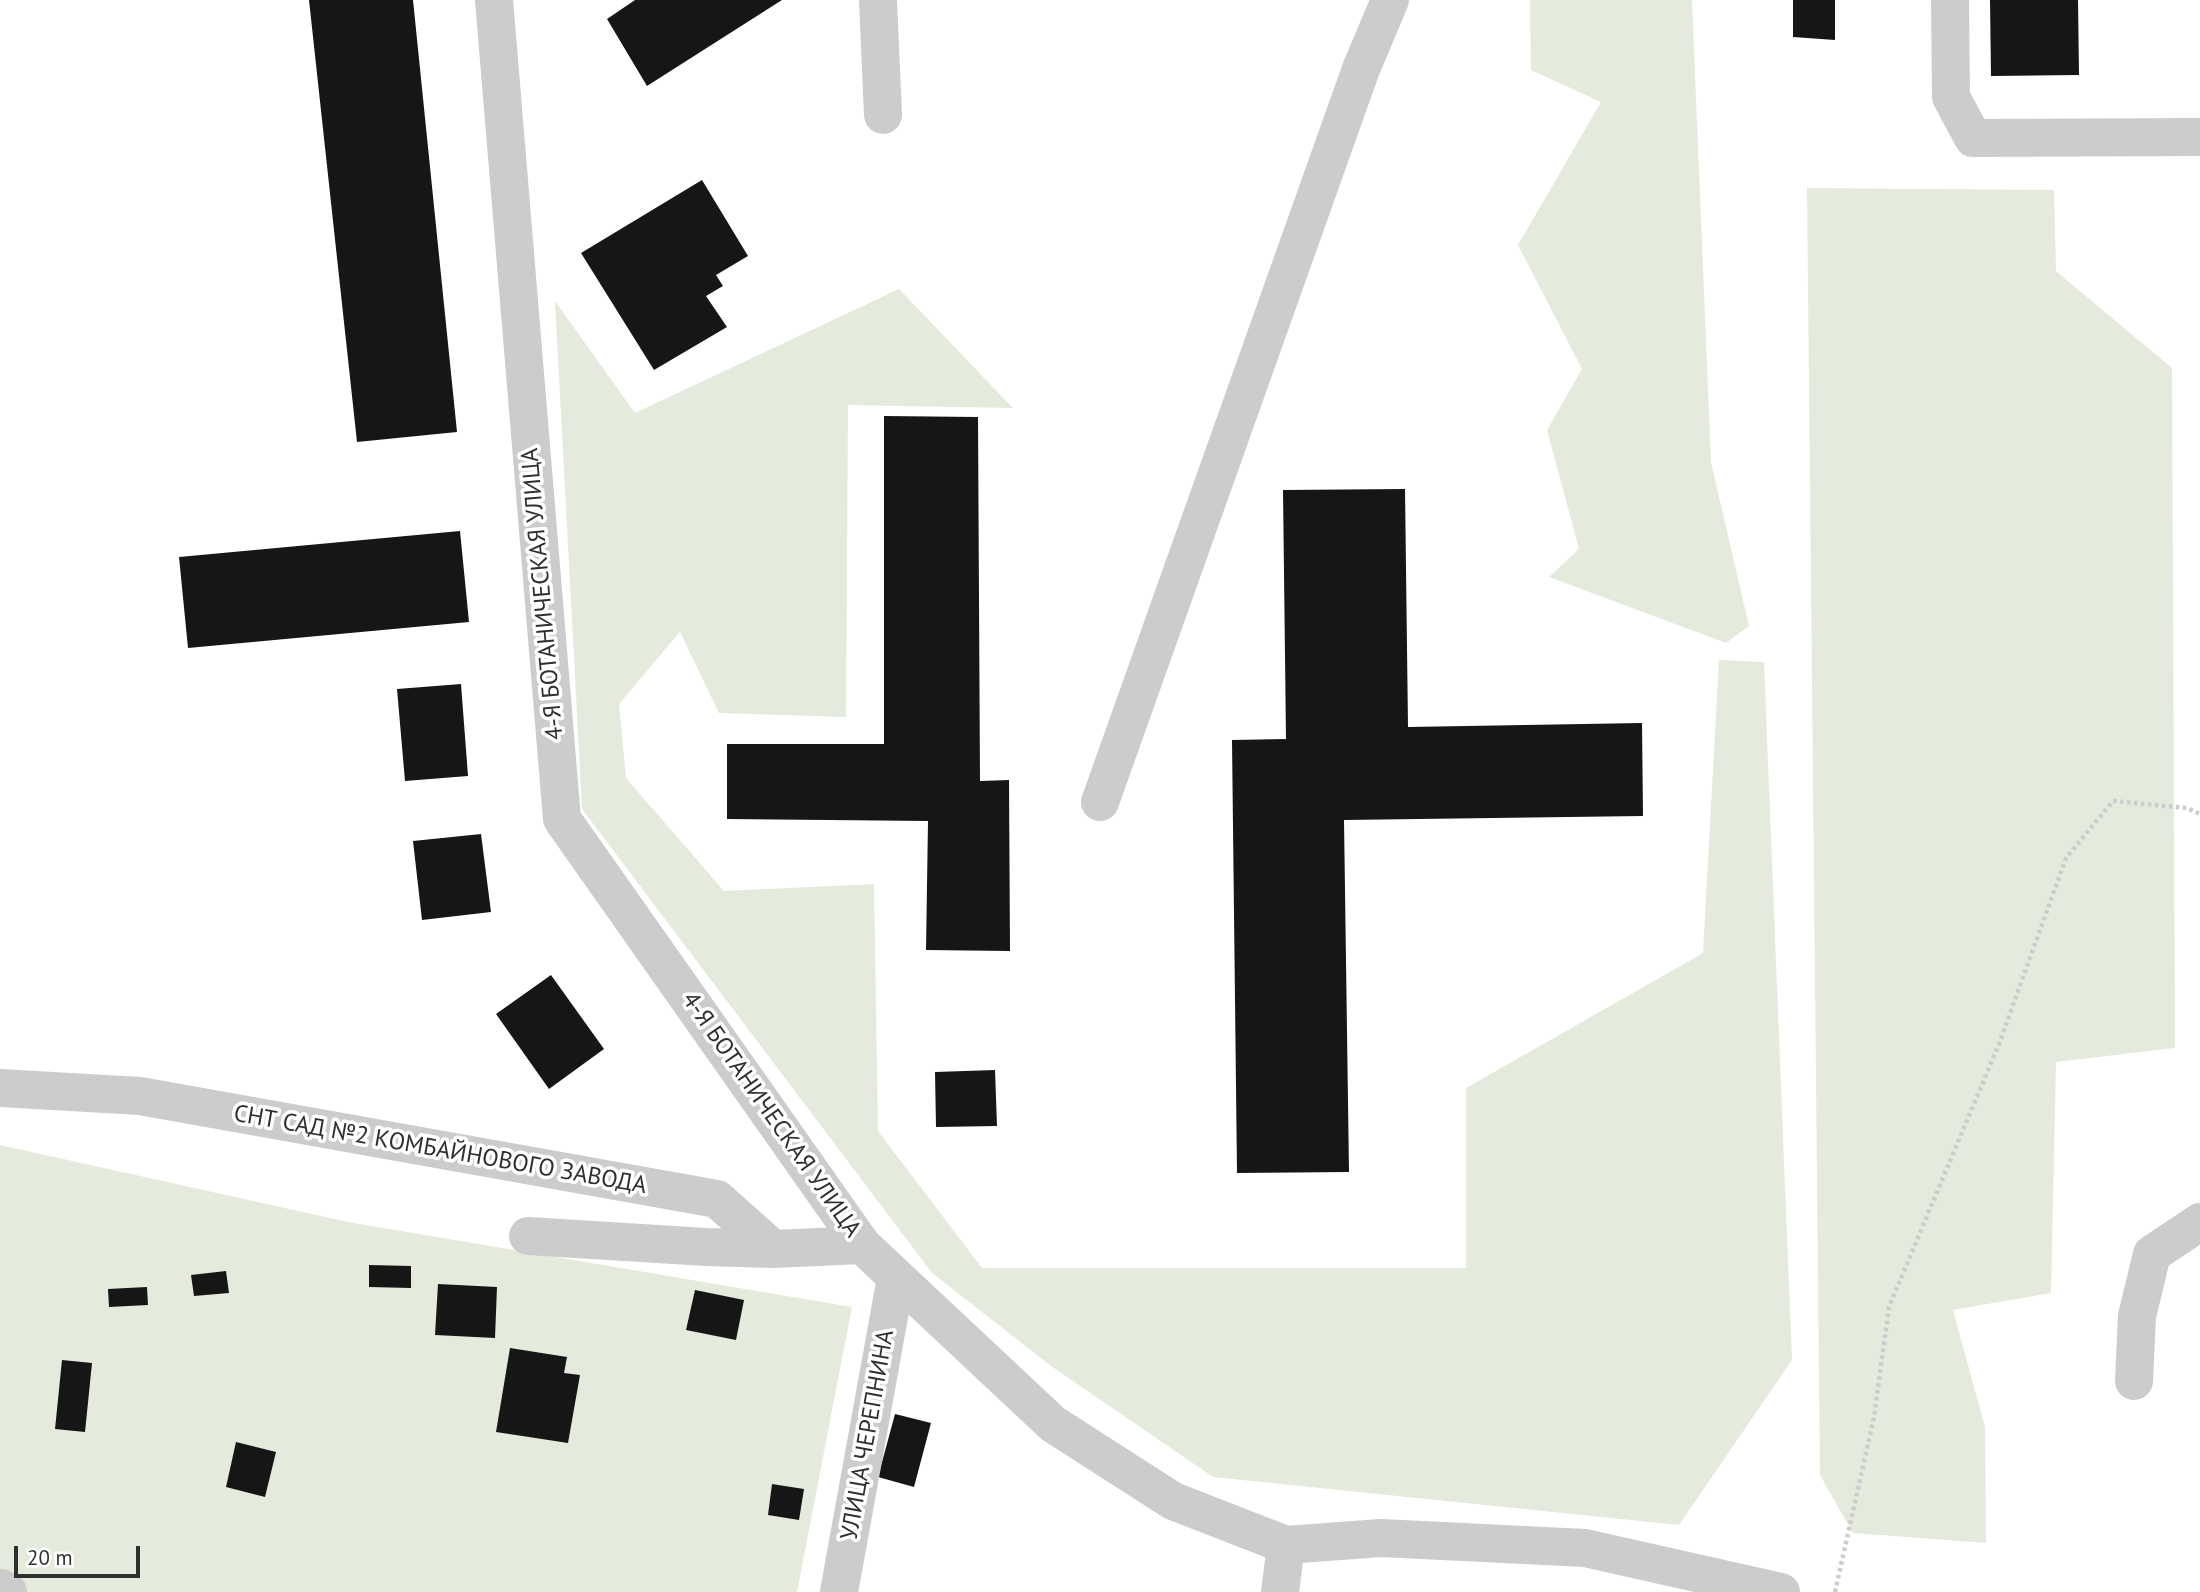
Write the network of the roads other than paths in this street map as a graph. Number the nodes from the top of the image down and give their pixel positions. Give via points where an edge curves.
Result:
1 (494, 0) edge
2 (878, 0) edge
3 (1391, 0) edge
4 (1950, 0) edge
5 (883, 115) dead end
6 (2200, 137) edge
7 (1100, 802) dead end
8 (0, 1088) edge
9 (2200, 1222) edge
10 (528, 1236) dead end
11 (862, 1245) junction
12 (773, 1249) junction
13 (896, 1279) junction
14 (2134, 1381) dead end
15 (1286, 1545) junction
16 (839, 1592) edge
17 (1280, 1592) edge
18 (1781, 1592) edge

1 - 11 street, 4-Я БОТАНИЧЕСКАЯ УЛИЦА via 562,819
2 - 5 street
3 - 7 street via 1361,69
4 - 6 street via 1951,97 1973,138
8 - 12 street, СНТ САД №2 КОМБАЙНОВОГО ЗАВОДА via 140,1096 717,1199
9 - 14 street via 2152,1254 2137,1316
10 - 12 street
11 - 12 street
11 - 13 street, 4-Я БОТАНИЧЕСКАЯ УЛИЦА
13 - 15 street, 4-Я БОТАНИЧЕСКАЯ УЛИЦА via 1053,1424 1173,1501
13 - 16 street, УЛИЦА ЧЕРЕПНИНА
15 - 17 street
15 - 18 street, 4-Я БОТАНИЧЕСКАЯ УЛИЦА via 1381,1538 1585,1548

